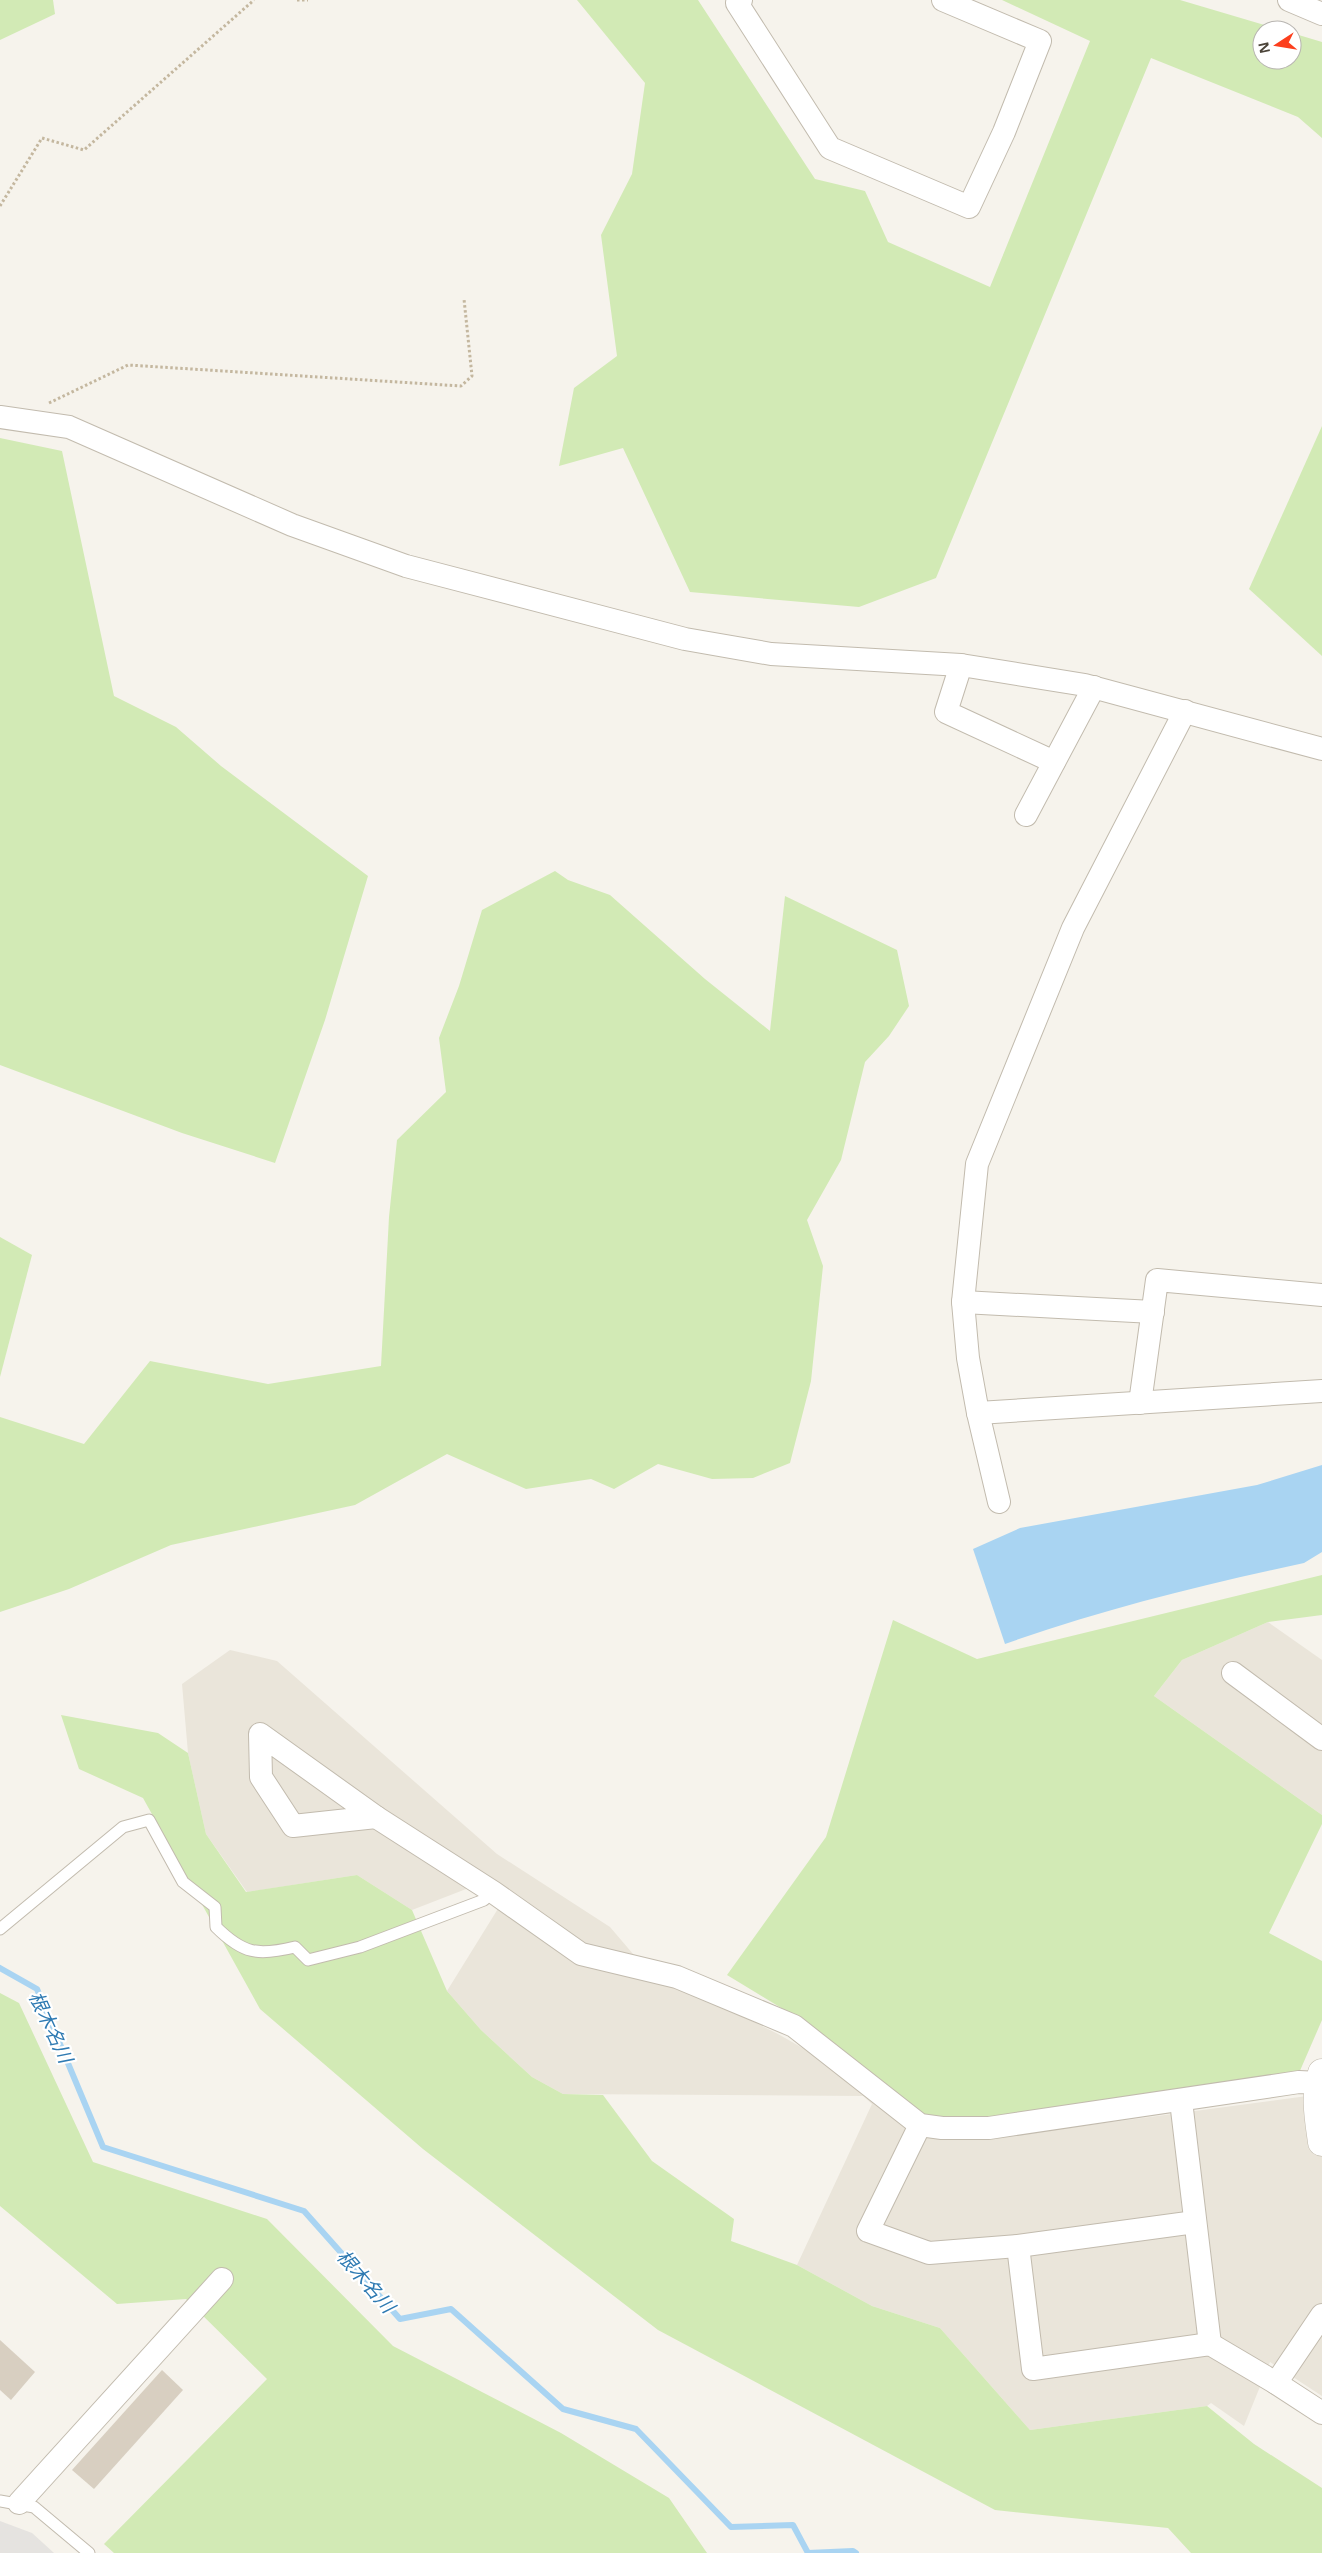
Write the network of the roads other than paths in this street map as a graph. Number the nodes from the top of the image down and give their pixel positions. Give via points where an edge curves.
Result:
1 (741, 0) edge
2 (943, 0) edge
3 (1289, 0) edge
4 (1322, 14) edge
5 (7, 418) edge
6 (961, 665) junction
7 (1094, 687) junction
8 (1185, 711) junction
9 (1322, 749) edge
10 (1054, 762) junction
11 (1026, 815) dead end
12 (1322, 1295) edge
13 (963, 1302) junction
14 (1153, 1312) junction
15 (1322, 1391) edge
16 (1140, 1403) junction
17 (978, 1413) junction
18 (999, 1502) dead end
19 (1232, 1674) dead end
20 (1322, 1740) edge
21 (376, 1817) junction
22 (493, 1892) junction
23 (0, 1929) edge
24 (1320, 2078) edge
25 (1181, 2101) junction
26 (920, 2125) junction
27 (1322, 2142) edge
28 (1195, 2222) junction
29 (1018, 2246) junction
30 (222, 2279) dead end
31 (1322, 2315) edge
32 (1210, 2344) junction
33 (1276, 2383) junction
34 (1322, 2413) edge
35 (10, 2502) edge
36 (89, 2553) edge

1 - 2 street via 737,3 830,148 969,207 1004,132 1040,42
3 - 4 street
5 - 6 street via 69,427 292,525 406,566 685,639 771,654
6 - 7 street
6 - 10 street via 946,712
7 - 8 street
7 - 10 street
8 - 9 street
8 - 13 street via 1073,928 977,1164
10 - 11 street
12 - 14 street via 1157,1280
13 - 14 street
13 - 17 street via 968,1358
14 - 16 street
15 - 16 street
16 - 17 street
17 - 18 street
19 - 20 street
21 - 21 street via 329,1784 260,1734 261,1777 294,1826
21 - 22 street
22 - 23 lane via 484,1900 360,1947 308,1960 295,1947 270,1953 250,1951 232,1943 216,1927 215,1907 183,1882 149,1820 123,1827
22 - 26 street via 581,1954 677,1977 794,2026
24 - 25 street
24 - 27 street via 1318,2104
25 - 26 street via 989,2128
25 - 28 street
26 - 29 street via 868,2232 929,2252
28 - 29 street
28 - 32 street
29 - 32 street via 1033,2369
30 - 35 street
31 - 33 street
32 - 33 street
33 - 34 street
35 - 36 lane via 34,2507

